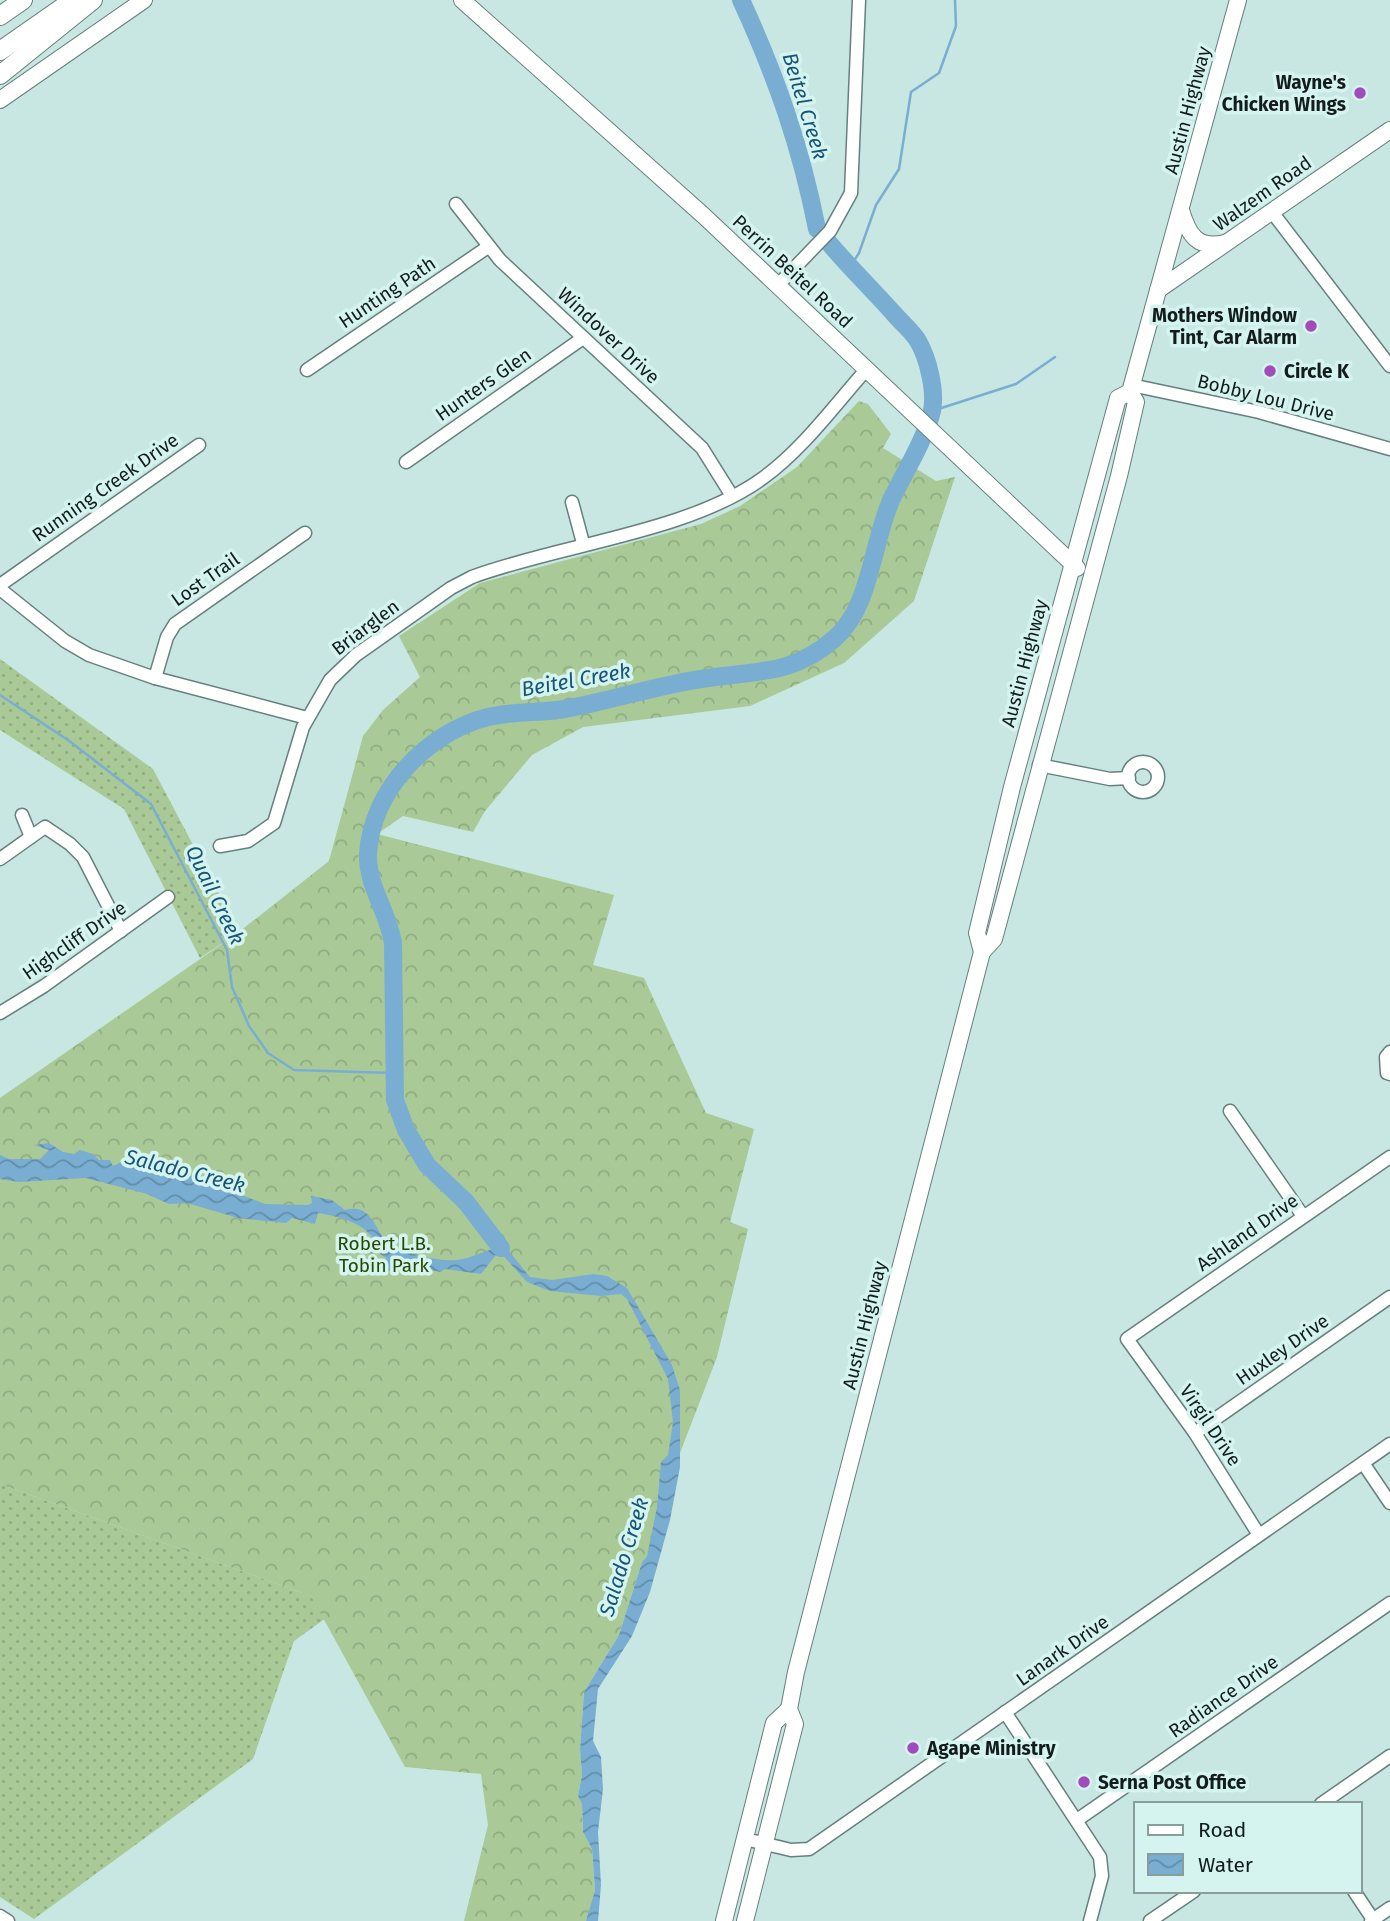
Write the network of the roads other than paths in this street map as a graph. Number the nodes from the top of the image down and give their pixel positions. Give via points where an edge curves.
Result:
1 (23, 0) edge
2 (73, 0) edge
3 (93, 0) edge
4 (144, 0) edge
5 (462, 0) edge
6 (859, 0) edge
7 (1238, 0) edge
8 (0, 16) edge
9 (0, 51) edge
10 (0, 75) edge
11 (0, 100) edge
12 (1390, 130) edge
13 (456, 204) dead end
14 (1181, 209) junction
15 (1272, 212) junction
16 (1228, 243) junction
17 (488, 247) junction
18 (778, 285) junction
19 (1158, 290) junction
20 (583, 338) junction
21 (1390, 366) edge
22 (307, 370) dead end
23 (866, 370) junction
24 (1130, 388) junction
25 (199, 444) dead end
26 (1390, 449) edge
27 (406, 462) dead end
28 (732, 496) junction
29 (572, 502) dead end
30 (1088, 508) junction
31 (305, 533) dead end
32 (1041, 536) junction
33 (583, 543) junction
34 (1072, 564) junction
35 (1089, 579) junction
36 (0, 587) edge
37 (155, 678) junction
38 (307, 718) junction
39 (1039, 765) junction
40 (1129, 778) dead end
41 (22, 815) dead end
42 (31, 837) junction
43 (220, 846) dead end
44 (0, 859) edge
45 (169, 897) dead end
46 (121, 931) junction
47 (982, 952) junction
48 (0, 1013) edge
49 (1390, 1052) edge
50 (1390, 1074) edge
51 (1230, 1111) dead end
52 (1390, 1157) edge
53 (1303, 1216) junction
54 (1390, 1297) edge
55 (1127, 1339) joint
56 (1195, 1433) junction
57 (1390, 1444) edge
58 (1363, 1463) junction
59 (1390, 1503) edge
60 (1259, 1535) junction
61 (1390, 1603) edge
62 (789, 1709) junction
63 (1005, 1712) junction
64 (1390, 1756) edge
65 (1324, 1802) edge
66 (1077, 1820) junction
67 (745, 1839) junction
68 (763, 1843) junction
69 (1191, 1893) edge
70 (1355, 1893) edge
71 (1390, 1908) edge
72 (0, 1916) edge
73 (1373, 1920) edge
74 (8, 1921) edge
75 (724, 1921) edge
76 (745, 1921) edge
77 (1090, 1921) edge
78 (1150, 1921) edge

1 - 8 highway
2 - 9 highway
3 - 10 highway
4 - 11 main road
5 - 18 main road, Perrin Beitel Road
6 - 18 street via 852,192 830,231
7 - 14 main road, Austin Highway
12 - 15 main road, Walzem Road
13 - 17 street, Windover Drive
14 - 16 main road via 1196,241
14 - 19 main road, Austin Highway
15 - 16 main road, Walzem Road
15 - 21 street
16 - 19 main road, Walzem Road
17 - 20 street, Windover Drive
17 - 22 street, Hunting Path
18 - 23 main road, Perrin Beitel Road
19 - 24 main road, Austin Highway
20 - 27 street, Hunters Glen
20 - 28 street, Windover Drive via 702,448
23 - 28 street, Briarglen via 781,463
23 - 32 main road, Perrin Beitel Road
24 - 26 street, Bobby Lou Drive via 1259,412
24 - 30 main road, Austin Highway via 1118,398
24 - 35 main road, Austin Highway via 1136,402
25 - 36 street, Running Creek Drive
28 - 33 street, Briarglen via 693,514
29 - 33 street
30 - 32 main road via 1065,540
30 - 34 main road, Austin Highway
31 - 37 street, Lost Trail via 175,624
32 - 34 main road, Perrin Beitel Road
33 - 38 street, Briarglen via 493,569 451,588 342,667
34 - 35 main road, Perrin Beitel Road
34 - 47 main road, Austin Highway via 976,935
35 - 39 main road, Austin Highway
36 - 37 street via 65,641 118,667
37 - 38 street
38 - 43 street, Briarglen via 274,823 248,841
39 - 40 street via 1110,779
39 - 47 main road, Austin Highway via 994,939
41 - 42 street
42 - 44 street
42 - 46 street via 45,827 76,850
45 - 46 street, Highcliff Drive
46 - 48 street, Highcliff Drive
47 - 62 main road, Austin Highway
49 - 50 street via 1386,1057
51 - 53 street
52 - 53 street, Ashland Drive
53 - 55 street, Ashland Drive
54 - 56 street, Huxley Drive
55 - 56 street, Virgil Drive
56 - 60 street, Virgil Drive
57 - 58 street, Lanark Drive
58 - 59 street
58 - 60 street, Lanark Drive
60 - 63 street, Lanark Drive
61 - 66 street, Radiance Drive
62 - 67 main road, Austin Highway via 774,1723
62 - 68 main road, Austin Highway via 795,1724
63 - 66 street
63 - 68 street, Lanark Drive via 809,1849
64 - 65 street
66 - 77 street via 1103,1868
67 - 68 street, Lanark Drive
67 - 75 main road, Austin Highway
68 - 76 main road, Austin Highway
69 - 78 street
70 - 73 street
71 - 73 street
72 - 74 street

